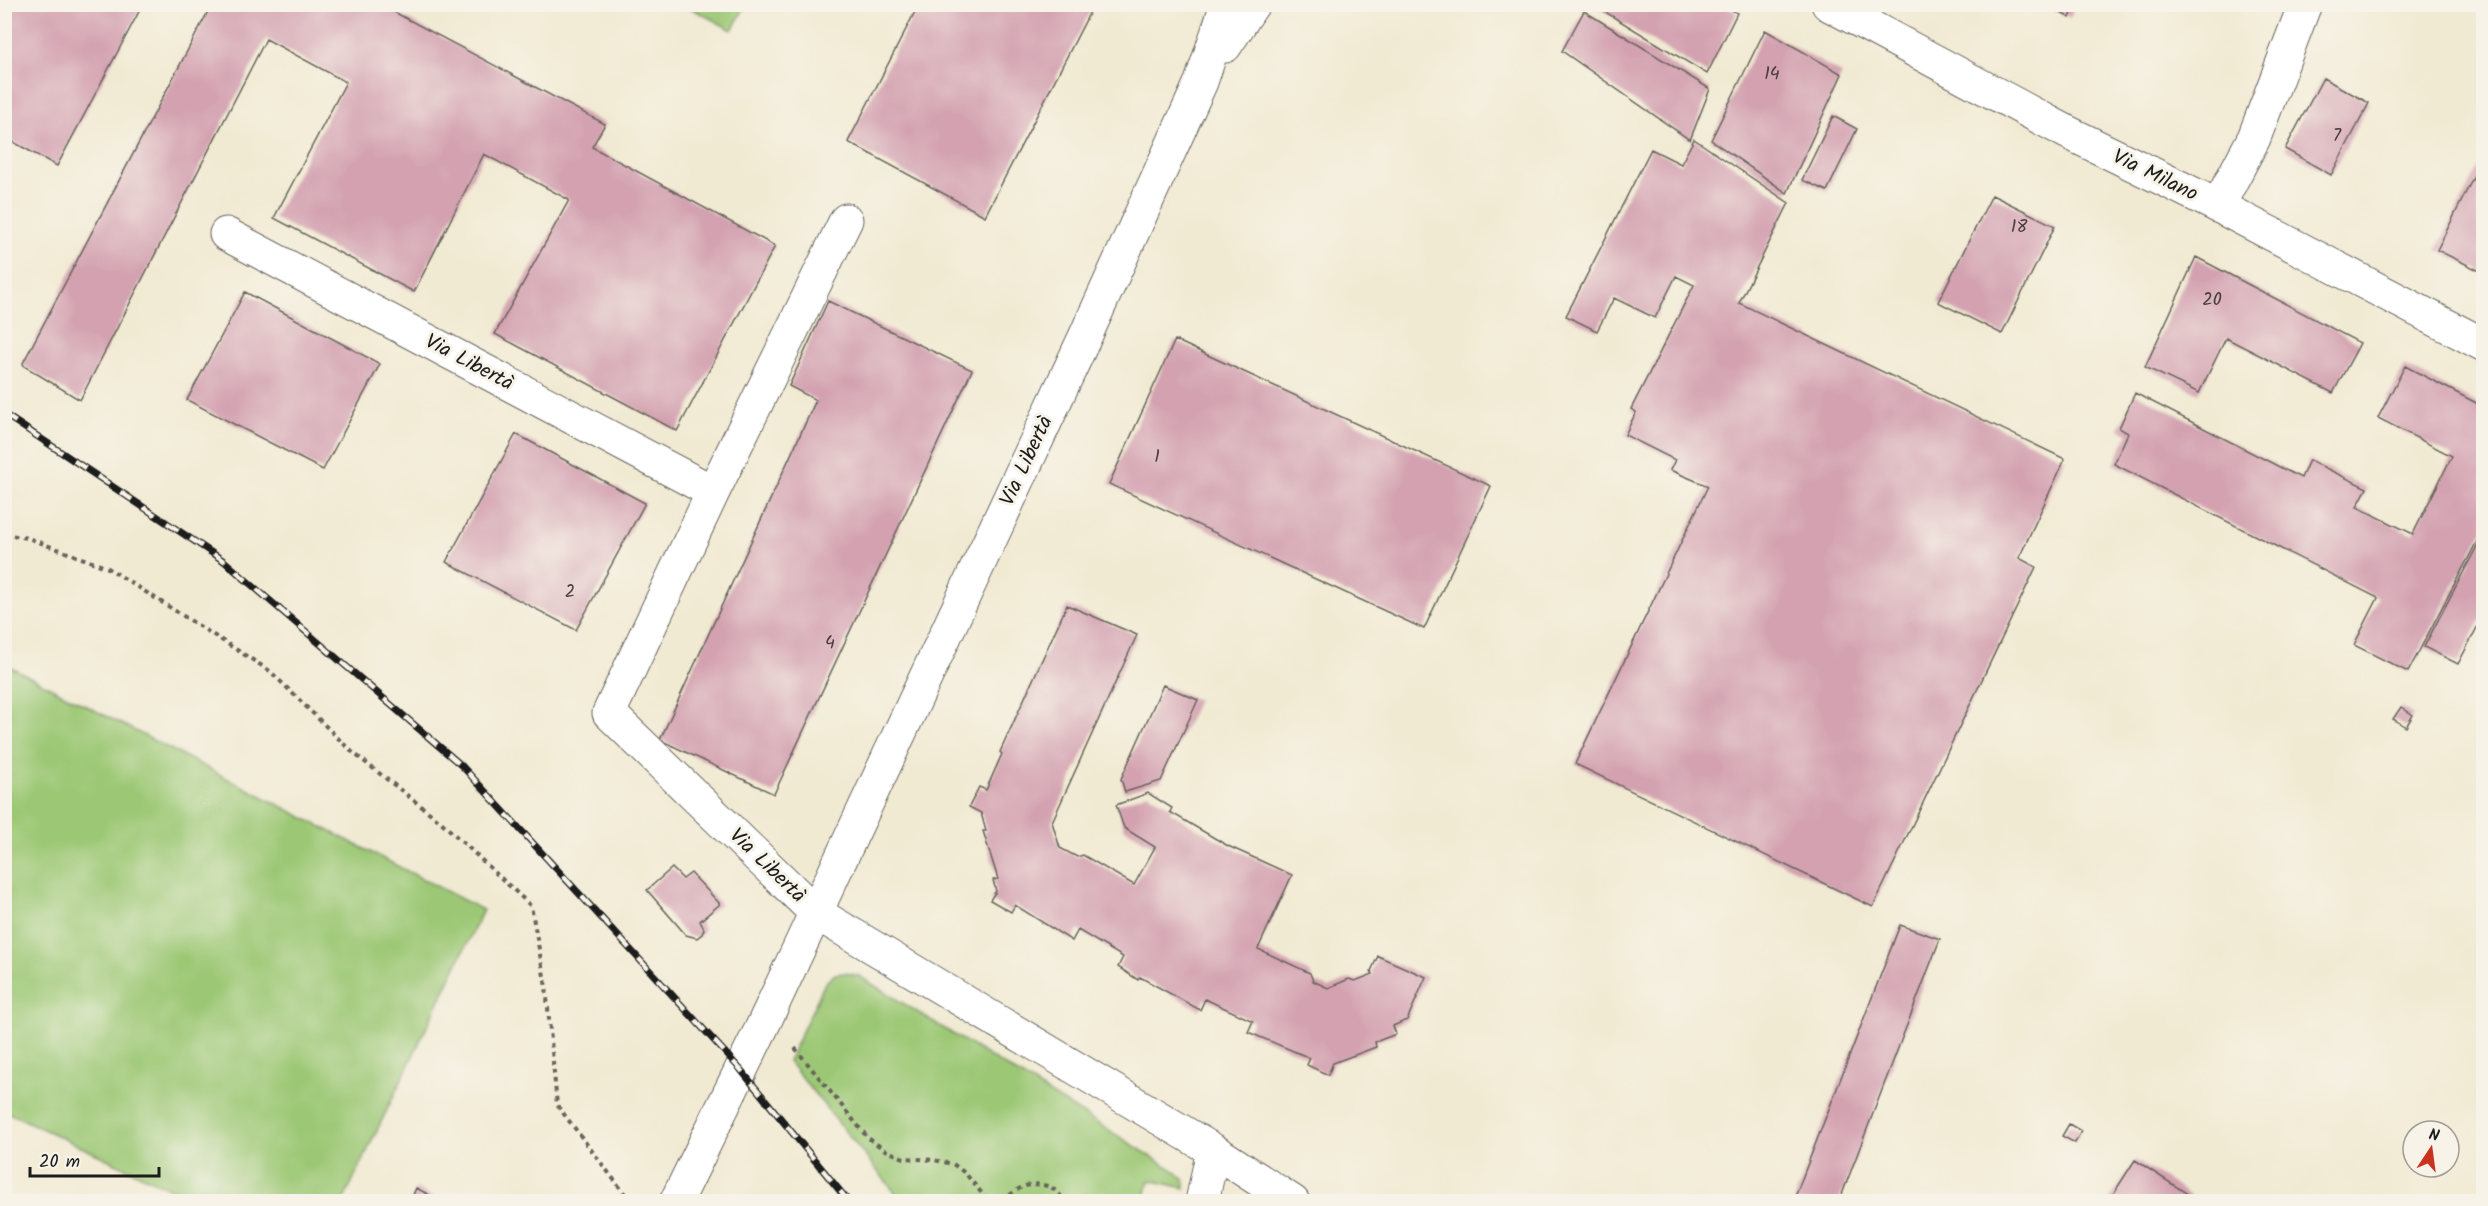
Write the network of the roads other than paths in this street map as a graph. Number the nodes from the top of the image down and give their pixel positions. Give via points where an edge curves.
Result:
1 (1227, 4) edge
2 (1253, 4) edge
3 (1827, 4) edge
4 (2305, 4) edge
5 (1201, 82) junction
6 (2218, 206) junction
7 (846, 220) dead end
8 (226, 234) dead end
9 (2484, 345) edge
10 (713, 492) junction
11 (816, 913) junction
12 (1213, 1150) junction
13 (676, 1202) edge
14 (1202, 1202) edge
15 (1293, 1202) edge

1 - 5 street, Via Libertà
2 - 5 street
3 - 6 street, Via Milano via 2067,132
4 - 6 street via 2254,138
5 - 11 street, Via Libertà
6 - 9 street, Via Milano
7 - 10 street, Via Libertà
8 - 10 street, Via Libertà
10 - 11 street, Via Libertà via 609,712
11 - 12 street, Via Libertà
11 - 13 street, Via Libertà
12 - 14 street
12 - 15 street, Via Libertà

